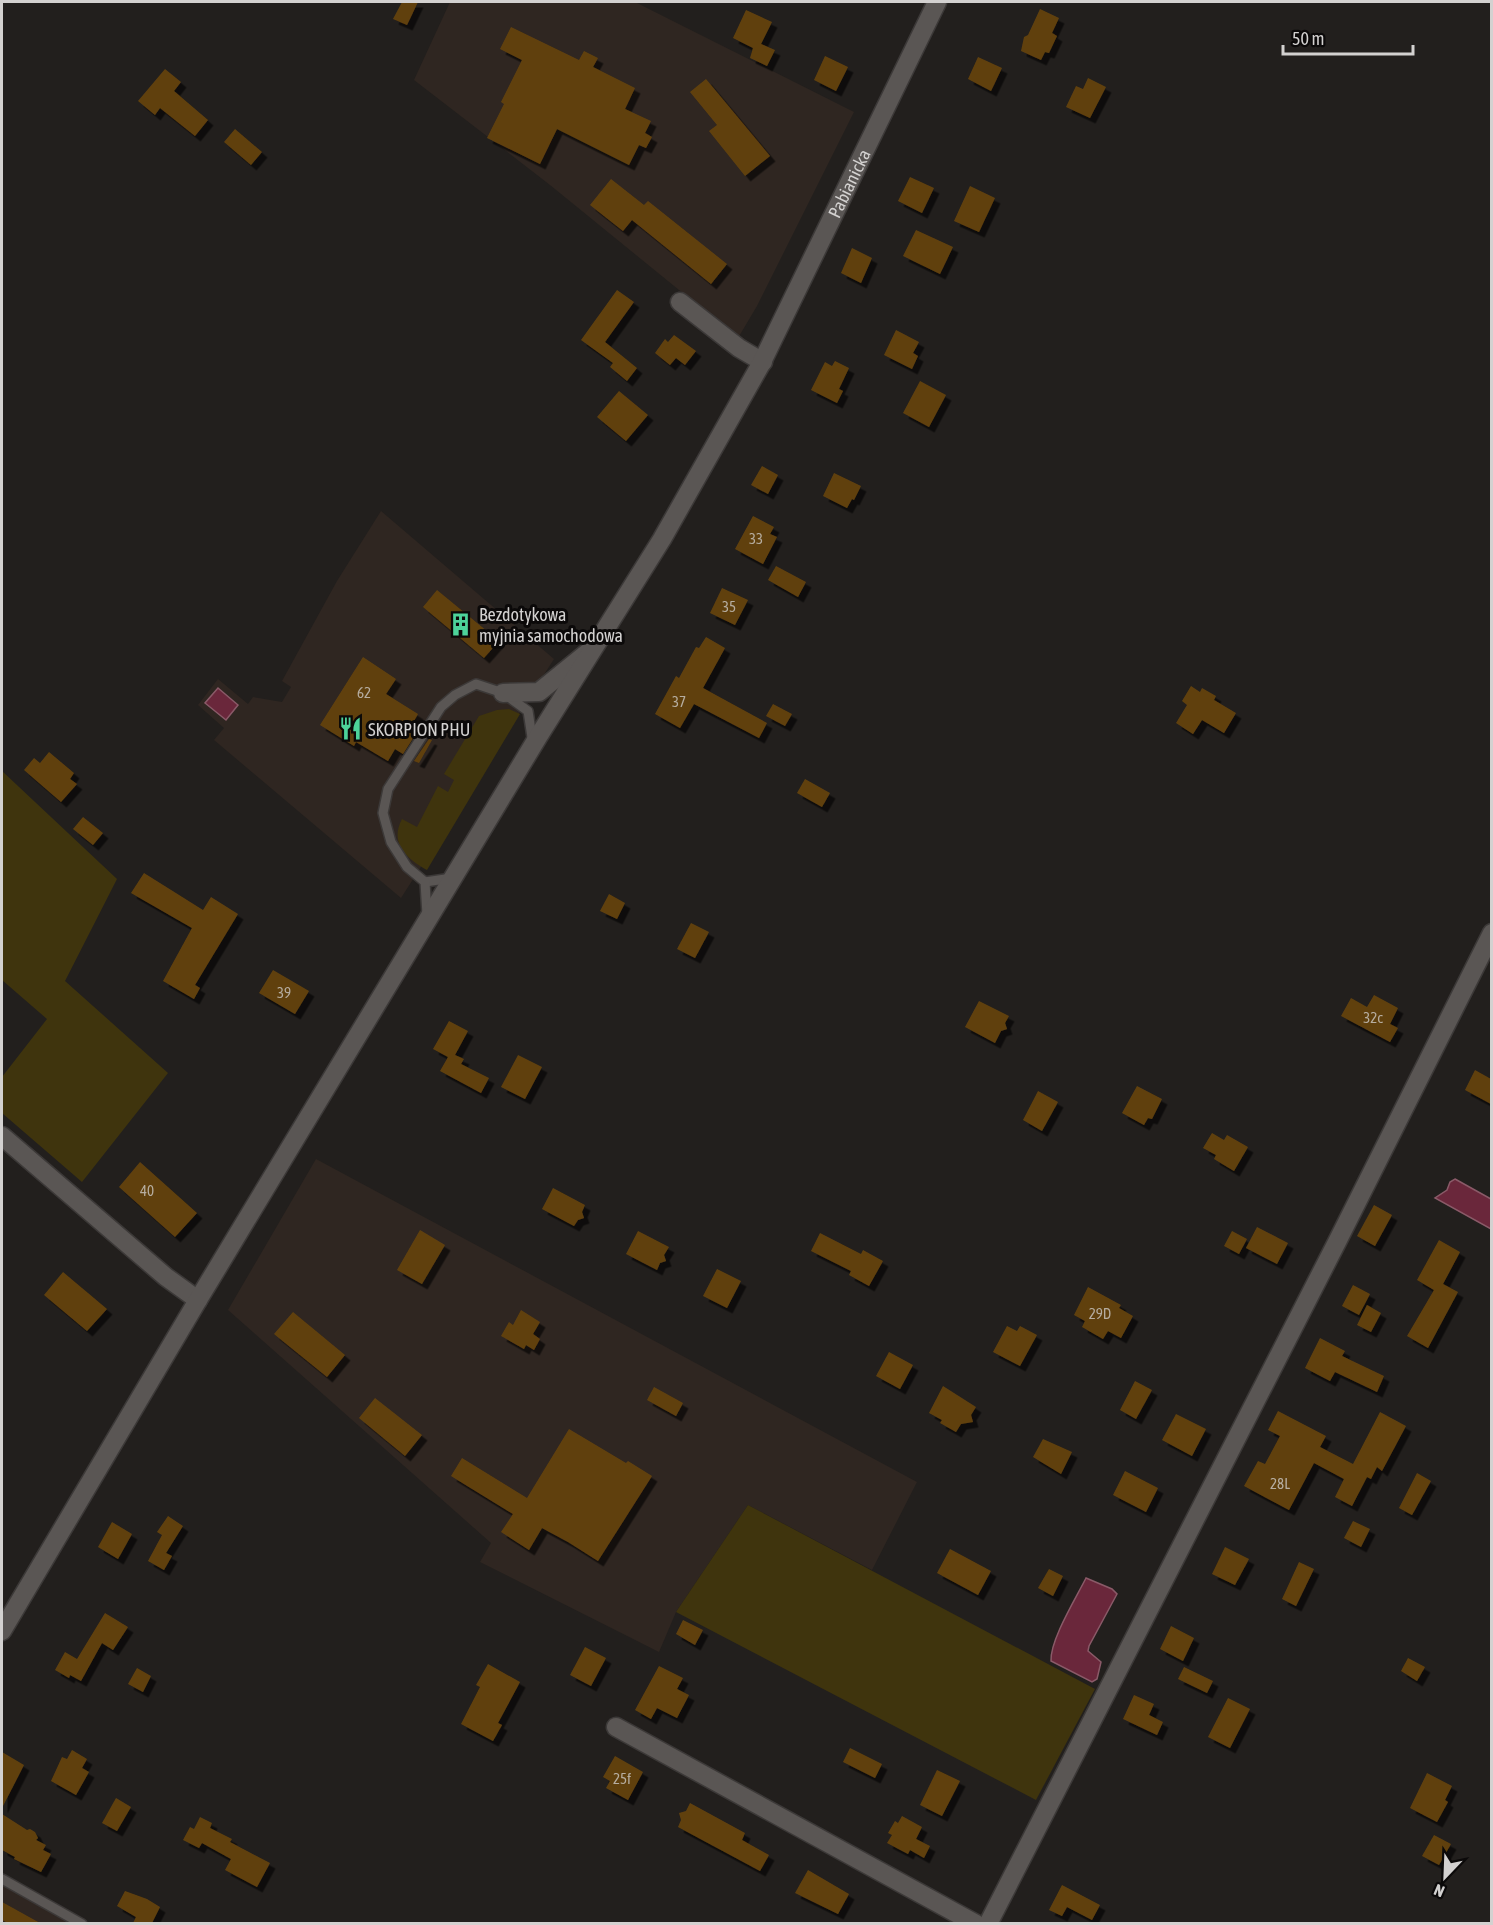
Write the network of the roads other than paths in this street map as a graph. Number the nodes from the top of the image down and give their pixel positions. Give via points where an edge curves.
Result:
1 (938, 2) edge
2 (680, 302) dead end
3 (762, 363) junction
4 (593, 648) junction
5 (503, 693) junction
6 (533, 746) junction
7 (454, 878) junction
8 (425, 882) junction
9 (428, 921) junction
10 (1491, 933) edge
11 (2, 1136) edge
12 (198, 1300) junction
13 (2, 1631) edge
14 (616, 1727) dead end
15 (2, 1879) edge
16 (82, 1923) edge
17 (975, 1923) edge
18 (988, 1923) edge

1 - 3 street, Pabianicka
2 - 3 street
3 - 4 street, Pabianicka via 662,539
4 - 5 street via 539,692
4 - 6 street, Pabianicka
5 - 6 lane via 528,711
5 - 8 lane via 476,684 455,695 432,719 388,789 383,813 391,842 407,867
6 - 7 street, Pabianicka
7 - 8 lane
7 - 9 street, Pabianicka
8 - 9 lane
9 - 12 street, Pabianicka
10 - 18 street
11 - 12 street
12 - 13 street, Pabianicka
14 - 17 street
15 - 16 lane

